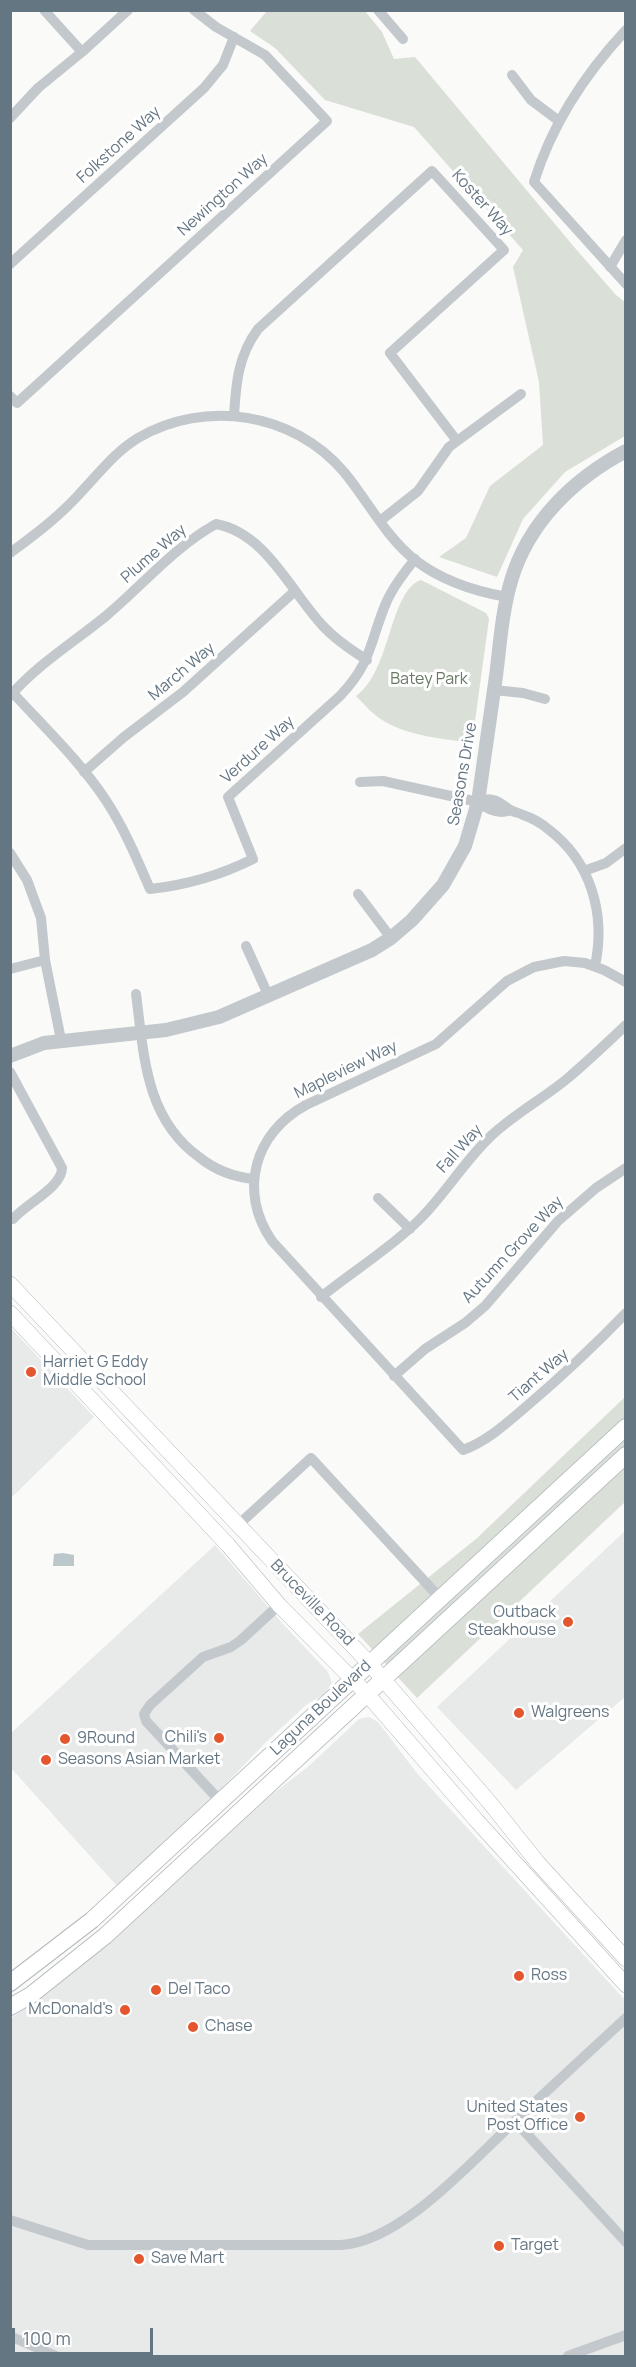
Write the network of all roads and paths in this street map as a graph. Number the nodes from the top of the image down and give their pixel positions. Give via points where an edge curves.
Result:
1 (44, 10) edge
2 (128, 10) edge
3 (194, 10) edge
4 (378, 10) edge
5 (626, 30) edge
6 (234, 37) junction
7 (403, 39) dead end
8 (82, 52) junction
9 (512, 75) dead end
10 (10, 118) edge
11 (559, 121) junction
12 (626, 240) edge
13 (10, 264) edge
14 (610, 267) junction
15 (626, 284) edge
16 (520, 394) dead end
17 (10, 396) edge
18 (234, 416) junction
19 (457, 441) junction
20 (626, 451) edge
21 (380, 521) junction
22 (10, 553) edge
23 (415, 560) junction
24 (296, 591) junction
25 (507, 597) junction
26 (367, 660) junction
27 (494, 690) junction
28 (12, 695) edge
29 (545, 699) dead end
30 (84, 772) junction
31 (360, 782) dead end
32 (478, 802) junction
33 (626, 848) edge
34 (10, 853) edge
35 (584, 871) junction
36 (358, 894) dead end
37 (391, 938) junction
38 (246, 946) dead end
39 (45, 960) junction
40 (595, 966) junction
41 (10, 969) edge
42 (626, 982) edge
43 (136, 994) dead end
44 (269, 997) junction
45 (626, 1025) edge
46 (141, 1033) junction
47 (61, 1040) junction
48 (10, 1056) edge
49 (10, 1072) edge
50 (626, 1168) edge
51 (254, 1179) junction
52 (378, 1198) dead end
53 (13, 1219) dead end
54 (410, 1229) junction
55 (10, 1284) edge
56 (321, 1297) junction
57 (10, 1312) edge
58 (626, 1313) edge
59 (394, 1376) junction
60 (626, 1427) edge
61 (463, 1450) joint
62 (626, 1455) edge
63 (237, 1526) junction
64 (440, 1598) junction
65 (279, 1605) junction
66 (369, 1663) junction
67 (352, 1678) junction
68 (383, 1679) junction
69 (367, 1694) junction
70 (221, 1802) junction
71 (119, 1895) junction
72 (626, 1959) edge
73 (10, 1983) edge
74 (626, 1985) edge
75 (31, 1995) junction
76 (10, 2007) edge
77 (626, 2018) edge
78 (515, 2121) junction
79 (10, 2220) edge
80 (626, 2242) edge
81 (626, 2335) edge
82 (10, 2336) edge
83 (56, 2356) edge
84 (568, 2356) edge

1 - 8 street
2 - 8 street
3 - 6 street, Newington Way
4 - 7 street
5 - 11 street via 586,76
6 - 13 street, Folkstone Way via 223,65 204,88
6 - 17 street, Newington Way via 265,54 327,121 16,403
8 - 10 street via 38,88
9 - 11 street via 531,100
11 - 14 street via 534,182
12 - 14 street
14 - 15 street
16 - 19 street
18 - 19 street, Koster Way via 238,368 258,329 432,171 504,250 390,353
18 - 21 street via 283,427 321,450 345,474
18 - 22 street via 211,415 178,421 137,439 111,459 64,510
19 - 21 street via 442,454 418,491
20 - 25 street, Seasons Drive via 588,473 562,497 535,532 514,570
21 - 23 street
23 - 25 street via 459,585
23 - 26 street, Verdure Way via 386,603
24 - 26 street, Plume Way via 332,635
24 - 28 street, Plume Way via 256,546 228,526 216,524 171,555
24 - 30 street, March Way via 183,692
25 - 27 street, Seasons Drive
26 - 30 street, Verdure Way via 340,696 228,797 253,859 232,869 198,882 150,890 122,827
27 - 29 street
27 - 32 street, Seasons Drive
28 - 30 street, Verdure Way
31 - 32 street via 383,781
32 - 35 street via 485,798 498,801 547,828 564,843
32 - 37 street, Seasons Drive via 465,846 443,885
33 - 35 street via 606,863
34 - 39 street via 35,898
35 - 40 street via 599,921
36 - 37 street
37 - 44 street, Seasons Drive via 352,961
38 - 44 street
39 - 41 street
39 - 47 street
40 - 42 street, Mapleview Way
40 - 51 street, Mapleview Way via 554,962 525,970 507,981 436,1044 296,1110 266,1142
43 - 46 street
44 - 46 street, Seasons Drive via 219,1017
45 - 54 street, Fall Way via 569,1077 491,1135
46 - 47 street, Seasons Drive
46 - 51 street via 150,1089 170,1129 184,1146 211,1166
47 - 48 street, Seasons Drive
49 - 53 street via 62,1168 62,1176 55,1185
50 - 59 street, Autumn Grove Way via 558,1221 485,1306
51 - 56 street, Mapleview Way via 257,1212 266,1232
52 - 54 street
54 - 56 street, Fall Way
55 - 63 main road, Bruceville Road
56 - 59 street, Mapleview Way
57 - 65 main road, Bruceville Road via 228,1545
58 - 61 street, Tiant Way via 582,1359 518,1413 480,1444
59 - 61 street, Mapleview Way
60 - 64 main road, Laguna Boulevard
62 - 68 main road, Laguna Boulevard
63 - 64 street via 311,1458
63 - 66 main road, Bruceville Road
64 - 66 main road, Laguna Boulevard
65 - 67 main road, Bruceville Road
65 - 70 street via 241,1640 203,1657 145,1711 146,1722
66 - 67 main road, Laguna Boulevard
66 - 68 main road, Bruceville Road
67 - 69 main road, Bruceville Road
67 - 70 main road, Laguna Boulevard
68 - 69 main road, Laguna Boulevard
68 - 72 main road, Bruceville Road via 538,1863
69 - 74 main road, Bruceville Road
69 - 75 main road, Laguna Boulevard via 105,1936
70 - 71 main road, Laguna Boulevard
71 - 73 main road, Laguna Boulevard
71 - 75 main road via 117,1909 34,1978
75 - 76 main road, Laguna Boulevard
77 - 78 street
78 - 79 street via 431,2199 360,2243 88,2245
78 - 80 street
81 - 84 street
82 - 83 street

